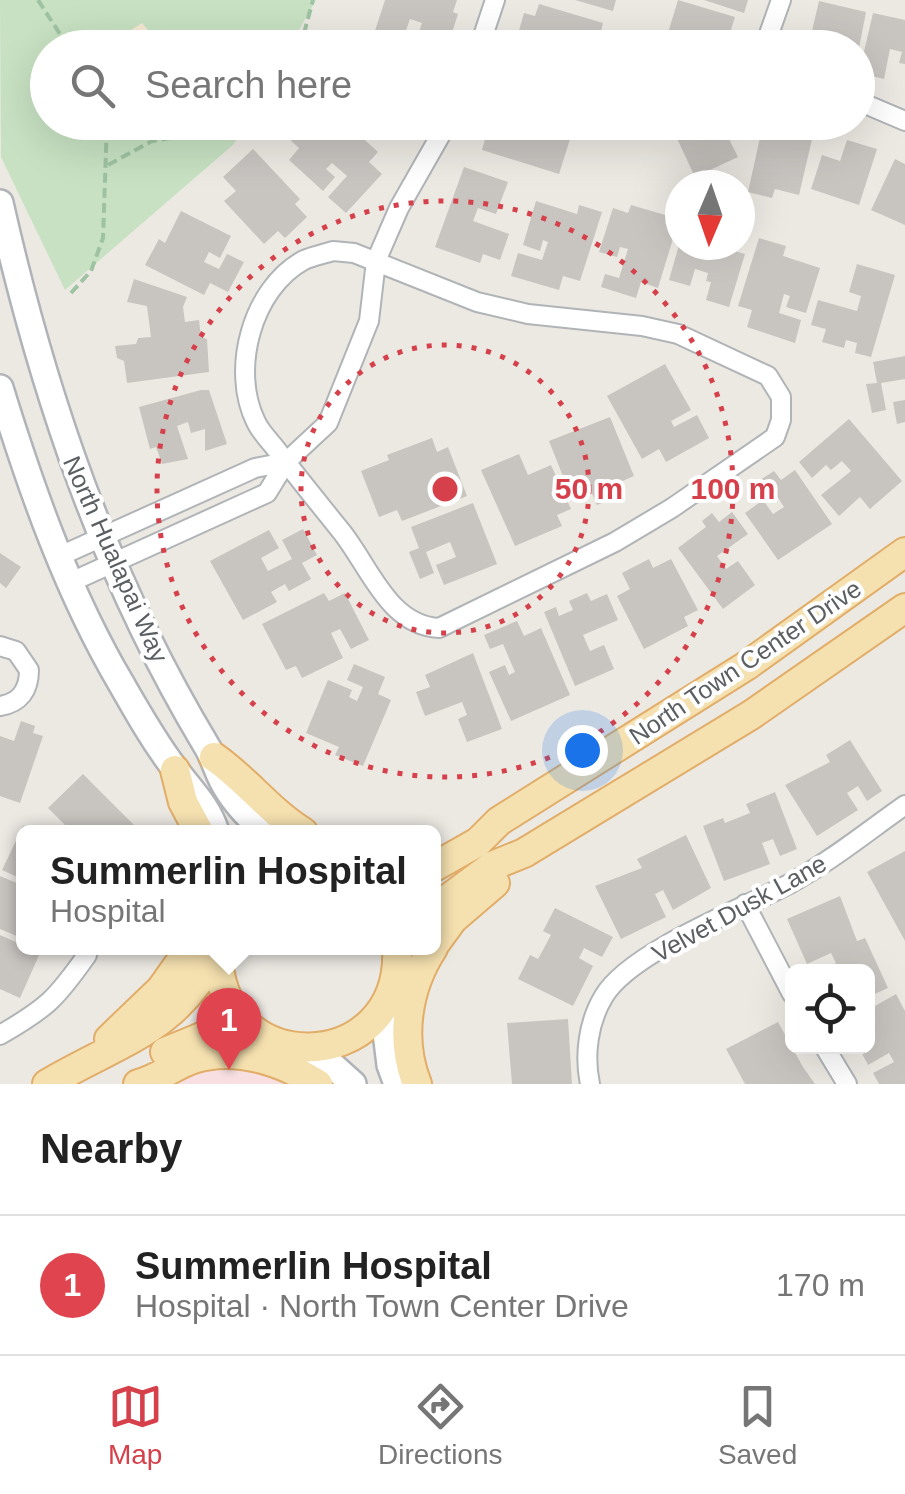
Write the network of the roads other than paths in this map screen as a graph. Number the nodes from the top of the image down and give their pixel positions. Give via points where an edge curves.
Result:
1 (495, 0) edge
2 (781, 0) edge
3 (484, 30) edge
4 (770, 30) edge
5 (875, 108) edge
6 (905, 120) edge
7 (438, 140) edge
8 (0, 204) edge
9 (376, 261) junction
10 (0, 388) edge
11 (286, 462) junction
12 (101, 538) junction
13 (905, 552) edge
14 (60, 556) junction
15 (112, 564) junction
16 (71, 582) junction
17 (905, 608) edge
18 (0, 646) edge
19 (0, 706) edge
20 (214, 757) junction
21 (175, 770) junction
22 (905, 806) edge
23 (499, 821) junction
24 (195, 825) edge
25 (212, 825) edge
26 (259, 825) edge
27 (293, 825) edge
28 (441, 846) edge
29 (524, 853) junction
30 (441, 863) edge
31 (441, 903) edge
32 (745, 904) junction
33 (441, 935) edge
34 (87, 955) edge
35 (206, 955) edge
36 (211, 955) edge
37 (400, 955) edge
38 (428, 955) edge
39 (785, 981) edge
40 (383, 1008) junction
41 (0, 1036) edge
42 (265, 1038) junction
43 (300, 1048) junction
44 (829, 1054) edge
45 (47, 1084) edge
46 (120, 1084) edge
47 (138, 1084) edge
48 (318, 1084) edge
49 (353, 1084) edge
50 (397, 1084) edge
51 (418, 1084) edge
52 (590, 1084) edge
53 (847, 1084) edge

1 - 3 street
2 - 4 street
5 - 6 street
7 - 9 street
8 - 12 main road, North Hualapai Way via 44,374
9 - 11 street via 370,320 328,423
9 - 11 street via 334,251 304,260 275,285 254,320 246,385 256,422
9 - 11 street via 477,302 678,334 768,376 781,397 775,437 615,542 440,628 399,614
10 - 14 main road, North Hualapai Way
11 - 12 street via 255,468
11 - 15 street via 268,493
12 - 14 street
12 - 15 main road, North Hualapai Way
13 - 23 main road, North Town Center Drive via 746,666
14 - 16 main road, North Hualapai Way
15 - 16 street
15 - 20 main road, North Hualapai Way
16 - 21 main road, North Hualapai Way via 107,659
17 - 29 main road, North Town Center Drive via 788,692
18 - 19 street via 24,659 29,682 16,701
20 - 26 main road, North Hualapai Way via 237,803
20 - 27 main road
21 - 24 main road
21 - 25 main road, North Hualapai Way
22 - 32 street, Velvet Dusk Lane via 793,882
23 - 28 main road
23 - 30 main road, North Town Center Drive
29 - 31 main road, North Town Center Drive via 492,866
29 - 33 main road
32 - 39 street
32 - 52 street, Velvet Dusk Lane via 624,973 603,996 584,1059
34 - 41 street via 50,1003
35 - 45 main road via 197,986 170,1015
36 - 42 main road via 239,1018
37 - 40 main road
38 - 51 main road via 408,1016
40 - 43 main road via 345,1040
40 - 50 main road
42 - 43 main road
42 - 46 main road via 204,1036 163,1052
43 - 49 main road
44 - 53 street
47 - 48 main road via 218,1054 271,1062

